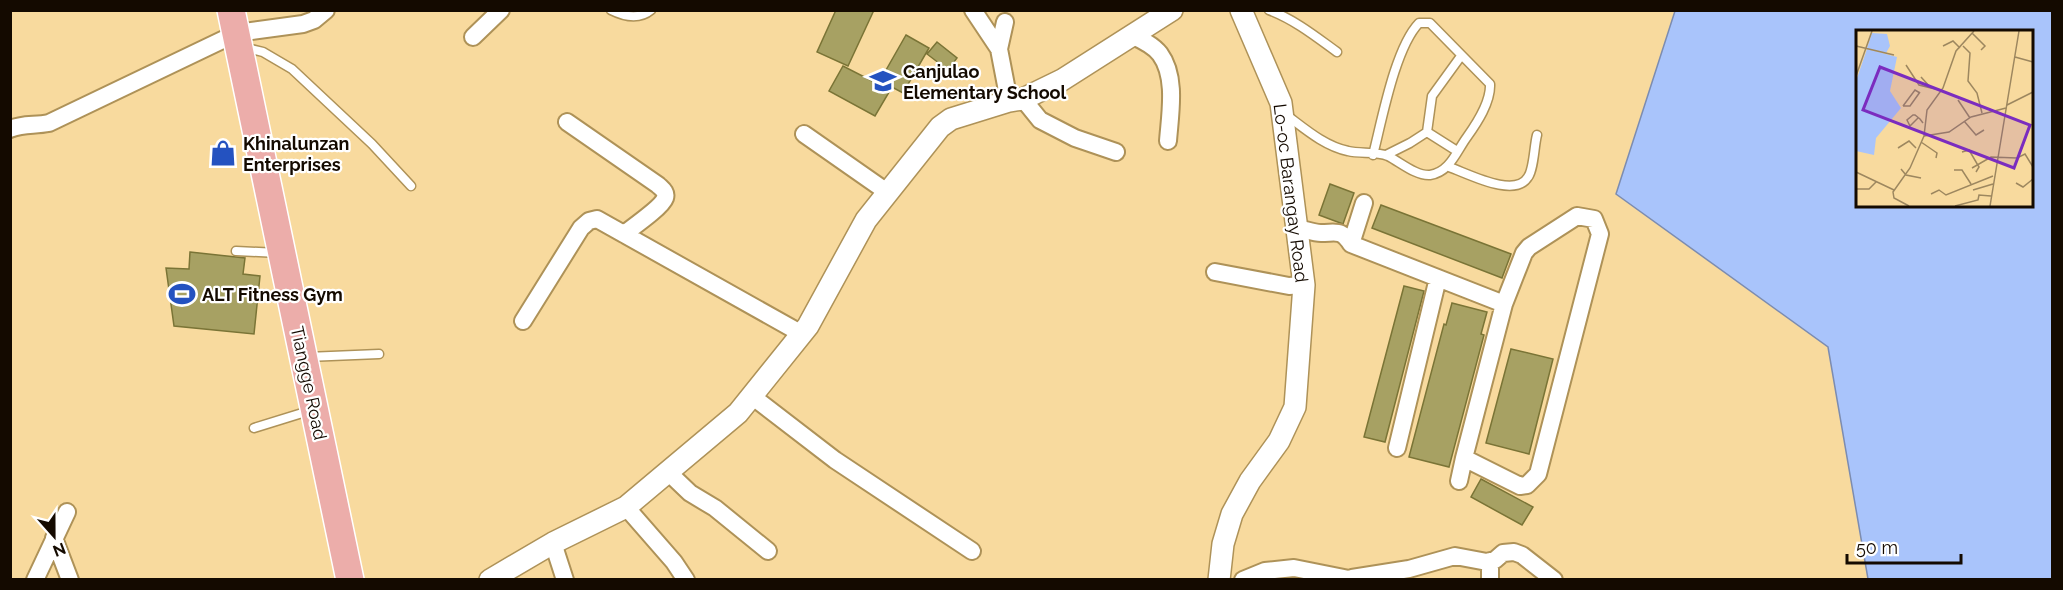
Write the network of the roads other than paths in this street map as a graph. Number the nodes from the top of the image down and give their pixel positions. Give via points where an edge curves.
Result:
1 (326, 10) edge
2 (501, 10) edge
3 (611, 10) edge
4 (651, 10) edge
5 (973, 10) edge
6 (1172, 10) edge
7 (1241, 10) edge
8 (1269, 10) edge
9 (1005, 22) dead end
10 (236, 30) edge
11 (1133, 36) junction
12 (473, 37) dead end
13 (999, 49) junction
14 (1337, 52) dead end
15 (1461, 56) junction
16 (1016, 100) junction
17 (1283, 113) junction
18 (567, 122) dead end
19 (10, 129) edge
20 (1427, 132) junction
21 (804, 134) dead end
22 (1537, 135) dead end
23 (1168, 141) dead end
24 (1457, 151) junction
25 (1116, 152) dead end
26 (1373, 154) junction
27 (1386, 155) junction
28 (1449, 167) junction
29 (411, 186) dead end
30 (887, 192) junction
31 (1364, 203) dead end
32 (1296, 228) junction
33 (624, 234) junction
34 (1351, 244) junction
35 (236, 251) dead end
36 (280, 254) junction
37 (1215, 272) dead end
38 (1438, 278) junction
39 (1304, 285) junction
40 (1504, 304) junction
41 (523, 321) dead end
42 (802, 334) junction
43 (379, 354) dead end
44 (304, 357) junction
45 (753, 397) junction
46 (315, 409) junction
47 (254, 428) dead end
48 (1397, 448) dead end
49 (1464, 458) junction
50 (668, 472) junction
51 (1459, 481) dead end
52 (626, 507) junction
53 (67, 512) dead end
54 (54, 538) junction
55 (553, 543) junction
56 (768, 551) dead end
57 (972, 551) dead end
58 (1490, 561) junction
59 (674, 562) junction
60 (35, 579) edge
61 (70, 579) edge
62 (350, 579) edge
63 (490, 579) edge
64 (565, 579) edge
65 (675, 579) edge
66 (686, 579) edge
67 (1219, 579) edge
68 (1243, 579) edge
69 (1353, 579) edge
70 (1490, 579) edge
71 (1554, 579) edge

1 - 10 street via 314,21 303,24
2 - 12 street
3 - 4 lane via 634,17
5 - 13 street
6 - 11 street
7 - 17 street, Lo-oc Barangay Road
8 - 14 lane
9 - 13 street
10 - 19 street via 49,123 21,124
10 - 29 lane via 292,69
10 - 36 main road, Tiangge Road
11 - 16 street via 1062,80
11 - 23 street via 1160,54 1169,77
13 - 16 street
15 - 20 lane via 1432,96
15 - 24 lane via 1483,75 1490,91 1476,124
15 - 26 lane via 1430,23 1419,23 1411,32 1391,82
16 - 25 street via 1040,120 1075,138
16 - 30 street via 951,119
17 - 26 lane via 1335,147
17 - 32 street, Lo-oc Barangay Road
18 - 33 street via 665,192 660,204
20 - 24 lane
20 - 27 lane
21 - 30 street
22 - 28 lane via 1531,172 1527,180 1515,186 1499,185
24 - 28 lane
26 - 27 lane
27 - 28 lane via 1422,174 1431,175
30 - 42 street via 866,220
31 - 34 street
32 - 34 street via 1320,233 1340,247
32 - 39 street, Lo-oc Barangay Road
33 - 41 street via 597,219 589,221
33 - 42 street
34 - 38 street
35 - 36 lane
36 - 44 main road, Tiangge Road
37 - 39 street via 1289,286
38 - 40 street
38 - 48 street
39 - 67 street, Lo-oc Barangay Road via 1295,407 1279,441 1232,514 1222,544
40 - 49 street
40 - 49 street via 1529,247 1577,216 1594,219 1600,234 1538,474 1527,485 1520,486
42 - 45 street
43 - 44 lane
44 - 46 main road, Tiangge Road
45 - 50 street
45 - 57 street via 835,460
46 - 47 lane
46 - 62 main road, Tiangge Road
49 - 51 street
50 - 52 street
50 - 56 street
52 - 55 street
52 - 59 street
53 - 54 street
54 - 60 street
54 - 61 street
55 - 63 street
55 - 64 street
58 - 69 street via 1455,556
58 - 70 street
58 - 71 street via 1514,552
59 - 65 lane
59 - 66 street
68 - 69 street via 1265,571 1294,568

